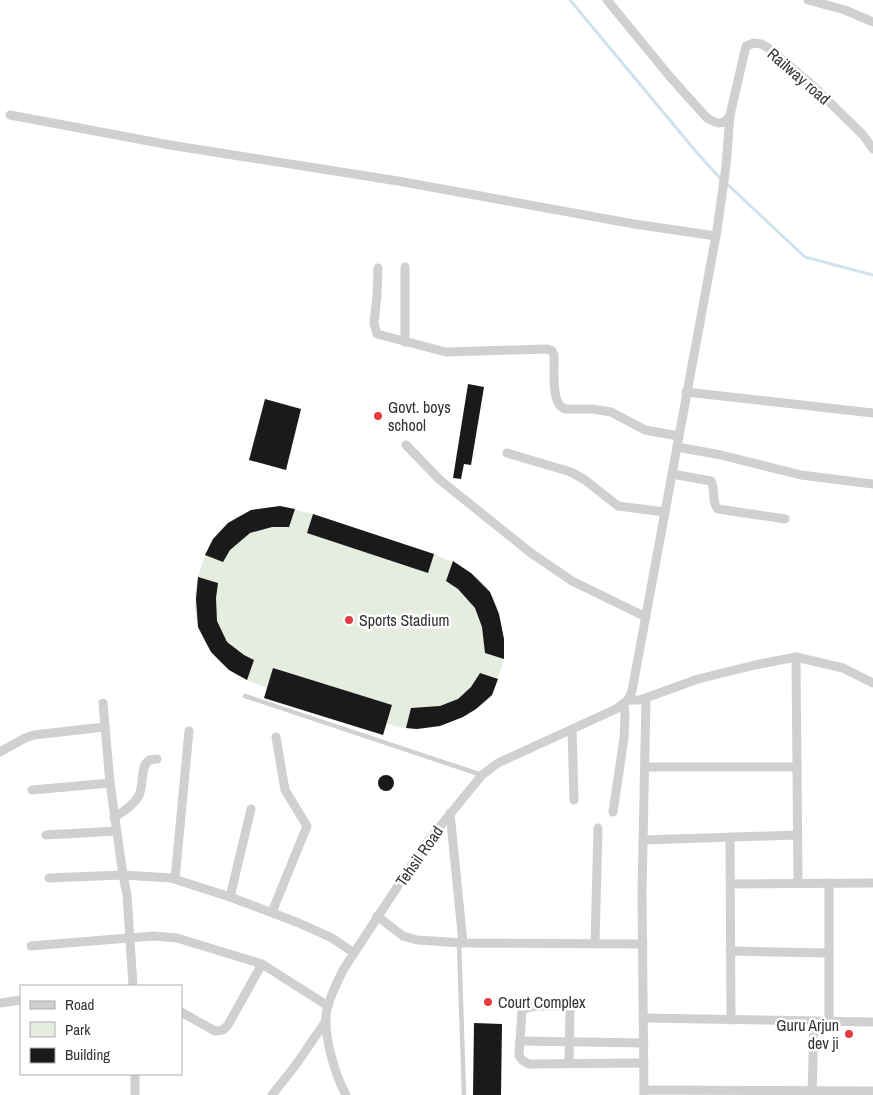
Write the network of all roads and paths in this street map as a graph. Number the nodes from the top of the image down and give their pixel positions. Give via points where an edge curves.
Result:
1 (607, 0) edge
2 (808, 0) edge
3 (873, 22) edge
4 (10, 115) dead end
5 (730, 115) junction
6 (873, 148) edge
7 (716, 233) junction
8 (405, 267) dead end
9 (378, 268) dead end
10 (405, 342) junction
11 (686, 392) junction
12 (873, 413) edge
13 (679, 436) junction
14 (406, 445) dead end
15 (677, 447) junction
16 (507, 453) dead end
17 (672, 474) junction
18 (873, 484) edge
19 (665, 512) junction
20 (785, 519) dead end
21 (646, 617) junction
22 (796, 657) junction
23 (873, 683) edge
24 (245, 696) dead end
25 (646, 698) junction
26 (626, 701) junction
27 (103, 703) dead end
28 (104, 727) junction
29 (572, 730) junction
30 (189, 731) dead end
31 (276, 737) dead end
32 (0, 752) edge
33 (157, 759) dead end
34 (645, 767) junction
35 (797, 767) junction
36 (482, 775) junction
37 (110, 782) junction
38 (32, 790) dead end
39 (574, 800) dead end
40 (251, 809) dead end
41 (613, 812) dead end
42 (450, 813) junction
43 (114, 818) junction
44 (598, 828) dead end
45 (116, 831) junction
46 (46, 834) dead end
47 (796, 835) junction
48 (730, 837) junction
49 (644, 840) junction
50 (123, 875) junction
51 (49, 878) dead end
52 (175, 879) junction
53 (798, 883) junction
54 (829, 883) junction
55 (873, 883) edge
56 (731, 884) junction
57 (230, 896) junction
58 (272, 912) junction
59 (377, 916) junction
60 (129, 938) junction
61 (461, 943) junction
62 (595, 944) junction
63 (643, 944) junction
64 (31, 946) dead end
65 (730, 951) junction
66 (354, 952) junction
67 (829, 953) junction
68 (262, 964) junction
69 (133, 985) edge
70 (20, 1000) edge
71 (0, 1003) edge
72 (328, 1006) junction
73 (182, 1013) edge
74 (643, 1018) junction
75 (731, 1020) junction
76 (326, 1021) junction
77 (814, 1021) junction
78 (829, 1021) junction
79 (873, 1022) edge
80 (520, 1041) junction
81 (570, 1042) junction
82 (644, 1043) junction
83 (644, 1063) junction
84 (569, 1064) junction
85 (135, 1075) edge
86 (277, 1093) edge
87 (644, 1093) edge
88 (715, 1093) edge
89 (812, 1093) edge
90 (869, 1093) edge
91 (135, 1095) edge
92 (346, 1095) edge
93 (464, 1095) edge

1 - 5 street via 708,118 719,124
2 - 3 street
4 - 7 street via 634,224
5 - 6 street, Railway road via 746,46 761,44 811,84
5 - 7 street
7 - 11 street
8 - 10 street
9 - 10 street via 374,329 377,334
10 - 13 street via 446,352 548,349 554,355 555,394 561,408 611,412 645,430
11 - 12 street
11 - 13 street
13 - 15 street
14 - 21 street via 440,480 531,553 572,581
15 - 17 street
15 - 18 street via 801,474
16 - 19 street via 572,472 618,506
17 - 19 street
17 - 20 street via 711,481 718,510
19 - 21 street
21 - 26 street via 634,684
22 - 23 street via 843,668
22 - 25 street via 714,674
22 - 35 street
24 - 36 lane
25 - 26 street
25 - 34 street
26 - 29 street, Tehsil Road
26 - 41 street
27 - 28 street
28 - 32 street via 25,738
28 - 37 street
29 - 36 street, Tehsil Road via 498,763
29 - 39 street
30 - 52 street
31 - 58 street via 286,790 307,826
33 - 43 street via 149,760 145,765 139,797
34 - 35 street
34 - 49 street
35 - 47 street
36 - 42 street, Tehsil Road
37 - 38 street
37 - 43 street
40 - 57 street
42 - 59 street, Tehsil Road
42 - 61 street
43 - 45 street
44 - 62 street
45 - 46 street
45 - 50 street
47 - 48 street
47 - 53 street
48 - 49 street
48 - 56 street
49 - 63 street
50 - 51 street
50 - 52 street
50 - 60 street via 128,895
52 - 57 street
53 - 54 street
53 - 56 street
54 - 55 street
54 - 67 street
56 - 65 street
57 - 58 street
58 - 66 street via 317,930
59 - 61 street via 410,939
59 - 66 street, Tehsil Road
60 - 64 street
60 - 68 street via 177,938
60 - 69 street
61 - 62 street
61 - 93 lane
62 - 63 street
63 - 74 street
65 - 67 street
65 - 75 street
66 - 72 street, Tehsil Road
67 - 78 street
68 - 72 street
68 - 73 street via 223,1030 215,1031
70 - 71 street
72 - 76 street, Tehsil Road
74 - 75 street
74 - 82 street
75 - 77 street
76 - 86 street
76 - 92 street, Tehsil Road via 340,1084
77 - 78 street
77 - 89 street
78 - 79 street
80 - 81 street
80 - 81 street via 522,1010 563,1006 570,1009
80 - 84 street via 519,1055 529,1064
81 - 82 street
81 - 84 street
82 - 83 street
83 - 84 street
83 - 87 street
85 - 91 street
87 - 88 street
88 - 89 street
89 - 90 street

